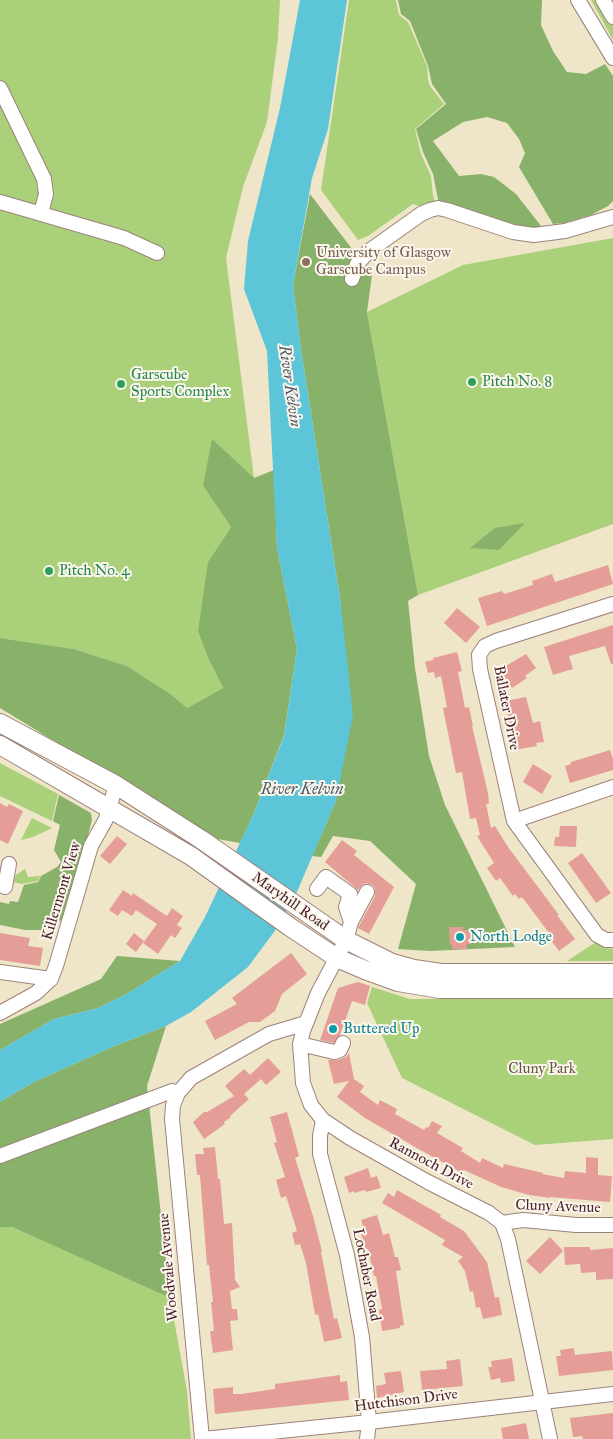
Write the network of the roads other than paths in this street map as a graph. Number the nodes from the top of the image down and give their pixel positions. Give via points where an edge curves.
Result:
1 (578, 0) edge
2 (603, 0) edge
3 (613, 17) edge
4 (613, 58) edge
5 (0, 88) edge
6 (0, 202) edge
7 (41, 213) junction
8 (613, 217) edge
9 (157, 253) dead end
10 (352, 279) dead end
11 (613, 604) edge
12 (0, 723) edge
13 (0, 745) edge
14 (116, 785) junction
15 (613, 787) edge
16 (109, 809) junction
17 (514, 821) junction
18 (202, 840) junction
19 (191, 856) junction
20 (9, 864) dead end
21 (5, 887) dead end
22 (317, 889) dead end
23 (367, 892) dead end
24 (351, 922) junction
25 (346, 940) junction
26 (613, 940) edge
27 (336, 958) junction
28 (0, 972) edge
29 (613, 973) edge
30 (51, 979) junction
31 (441, 981) junction
32 (613, 989) edge
33 (0, 1013) edge
34 (306, 1023) junction
35 (343, 1043) dead end
36 (300, 1044) junction
37 (178, 1093) junction
38 (323, 1120) junction
39 (0, 1156) edge
40 (502, 1222) junction
41 (613, 1225) edge
42 (613, 1394) edge
43 (542, 1402) junction
44 (369, 1422) junction
45 (202, 1439) edge
46 (367, 1439) edge
47 (550, 1439) edge

1 - 4 street
2 - 3 street
5 - 7 street via 44,178 46,194
6 - 7 street
7 - 9 street via 124,238
8 - 10 street via 564,231 534,235 513,232 438,208 421,214 369,251 357,264
11 - 17 street, Ballater Drive via 485,646 480,655 480,669
12 - 14 main road, Maryhill Road
13 - 16 main road, Maryhill Road
14 - 16 street, Killermont View
14 - 18 main road, Maryhill Road
15 - 17 street
16 - 19 main road, Maryhill Road
16 - 30 street, Killermont View via 91,846
17 - 26 street via 597,935
18 - 19 main road
18 - 25 main road, Maryhill Road
19 - 27 main road, Maryhill Road
20 - 21 street
22 - 24 street via 326,877 350,894 346,907
23 - 24 street
24 - 25 street, Rannoch Drive
25 - 27 street, Rannoch Drive
25 - 31 main road, Maryhill Road via 392,963
27 - 31 main road, Maryhill Road via 398,982
27 - 34 street, Rannoch Drive
28 - 30 street
29 - 31 main road, Maryhill Road
30 - 33 street via 36,993
31 - 32 main road, Maryhill Road
34 - 36 street, Rannoch Drive
34 - 37 street via 279,1030 252,1043 191,1078
35 - 36 street via 340,1050 334,1052
36 - 38 street, Rannoch Drive via 303,1084 311,1105
37 - 39 street via 172,1091
37 - 45 street, Woodvale Avenue via 172,1119
38 - 40 street, Rannoch Drive
38 - 44 street, Lochaber Road via 320,1154 347,1255 362,1336
40 - 41 street, Cluny Avenue via 523,1220 576,1226
40 - 43 street
42 - 43 street, Hutchison Drive
43 - 44 street, Hutchison Drive
43 - 47 street
44 - 45 street, Hutchison Drive
44 - 46 street, Lochaber Road

